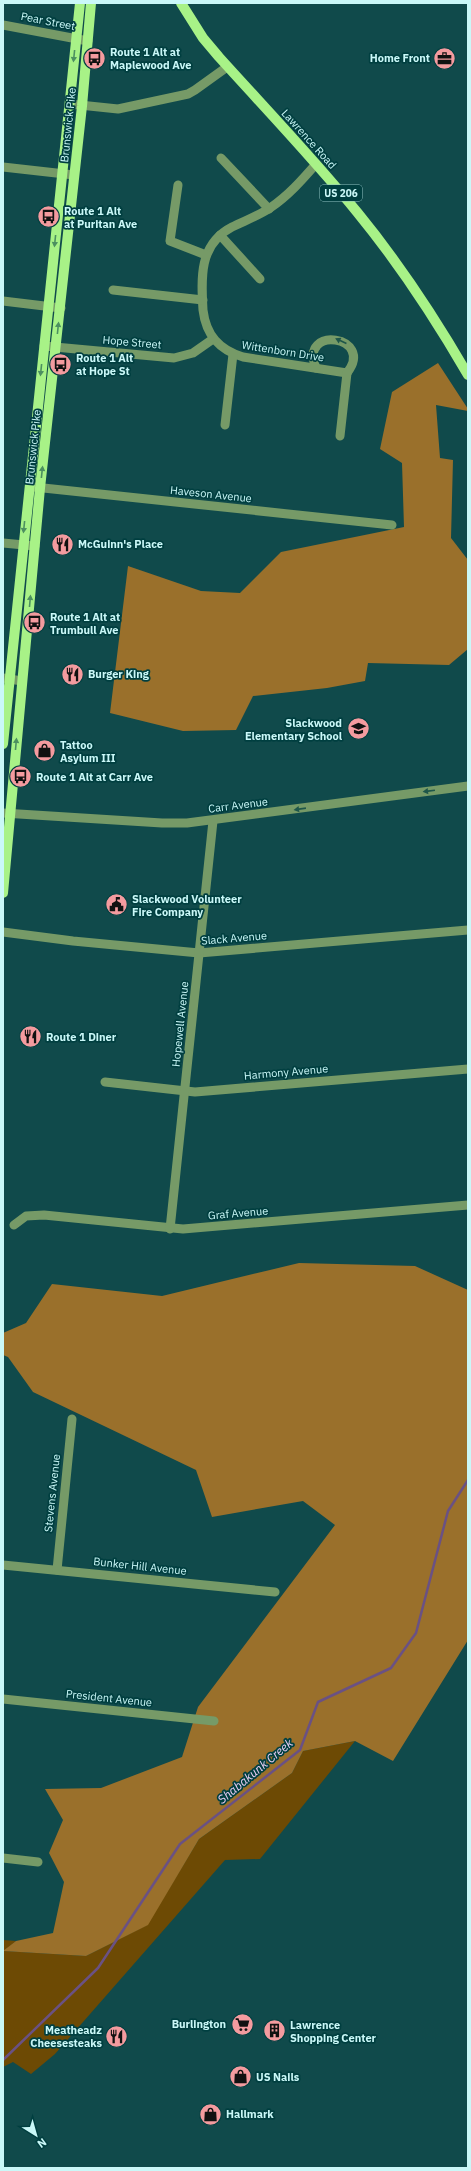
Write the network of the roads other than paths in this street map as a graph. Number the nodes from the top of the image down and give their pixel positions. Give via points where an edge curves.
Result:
1 (80, 3) edge
2 (90, 3) edge
3 (181, 3) edge
4 (3, 25) edge
5 (76, 39) junction
6 (88, 41) junction
7 (227, 67) junction
8 (70, 104) junction
9 (82, 106) junction
10 (222, 158) dead end
11 (316, 164) junction
12 (3, 167) edge
13 (62, 173) junction
14 (74, 175) junction
15 (178, 185) dead end
16 (269, 209) junction
17 (220, 235) junction
18 (206, 255) junction
19 (260, 280) dead end
20 (113, 290) dead end
21 (203, 300) junction
22 (3, 301) edge
23 (48, 306) junction
24 (60, 308) junction
25 (213, 339) junction
26 (44, 346) junction
27 (56, 347) junction
28 (454, 351) junction
29 (233, 354) junction
30 (468, 357) edge
31 (316, 368) junction
32 (346, 373) junction
33 (468, 375) edge
34 (224, 425) dead end
35 (340, 436) dead end
36 (28, 486) junction
37 (40, 488) junction
38 (392, 525) dead end
39 (3, 542) edge
40 (22, 544) junction
41 (35, 546) junction
42 (6, 678) edge
43 (22, 681) junction
44 (3, 744) edge
45 (468, 786) edge
46 (6, 813) edge
47 (213, 821) junction
48 (3, 893) edge
49 (468, 930) edge
50 (3, 932) edge
51 (199, 953) junction
52 (468, 1069) edge
53 (105, 1082) dead end
54 (185, 1091) junction
55 (468, 1205) edge
56 (14, 1225) dead end
57 (170, 1229) junction
58 (72, 1419) dead end
59 (3, 1565) edge
60 (57, 1570) junction
61 (275, 1592) dead end
62 (3, 1699) edge
63 (214, 1721) dead end
64 (3, 1858) edge
65 (38, 1862) dead end

1 - 5 main road, Brunswick Pike
2 - 6 main road, Brunswick Pike
3 - 7 main road, Lawrence Road / US 206 via 203,38
4 - 5 street, Pear Street
5 - 6 street, Pear Street
5 -> 8 main road, Brunswick Pike
6 - 9 main road, Brunswick Pike
7 - 9 street via 188,94 118,108
7 - 11 main road, Lawrence Road / US 206
8 - 9 street
8 - 13 main road, Brunswick Pike
9 - 14 main road, Brunswick Pike
10 - 16 street
11 - 16 street, Wittenborn Drive via 296,187
11 - 28 main road, Lawrence Road / US 206 via 378,239
12 - 13 street
13 - 14 street
13 -> 23 main road, Brunswick Pike
14 - 24 main road, Brunswick Pike
15 - 18 street via 170,241
16 - 17 street, Wittenborn Drive
17 - 18 street, Wittenborn Drive
17 - 19 street
18 - 21 street, Wittenborn Drive via 201,276
20 - 21 street
21 - 25 street, Wittenborn Drive via 204,319
22 - 23 street
23 - 24 street
23 - 26 main road, Brunswick Pike
27 -> 24 main road, Brunswick Pike
25 - 27 street, Hope Street via 193,354 174,358
25 - 29 street, Wittenborn Drive
26 - 27 street, Hope Street
26 -> 36 main road, Brunswick Pike
37 -> 27 main road, Brunswick Pike
28 - 30 main road
28 - 33 main road, Lawrence Road / US 206
29 - 31 street, Wittenborn Drive via 243,358
29 - 34 street
31 - 32 street, Wittenborn Drive
32 -> 31 street via 353,362 351,349 346,343 334,338 318,345 313,357
32 - 35 street
36 - 37 street, Haveson Avenue
36 -> 40 main road, Brunswick Pike
37 - 38 street, Haveson Avenue
37 - 41 main road, Brunswick Pike
39 - 40 street
40 - 41 street
40 - 42 main road, Brunswick Pike
43 -> 41 main road, Brunswick Pike
42 - 43 street
42 - 44 main road, Brunswick Pike
46 -> 43 main road, Brunswick Pike
45 -> 47 street, Carr Avenue
46 - 47 street, Carr Avenue via 162,824
46 - 48 main road, Brunswick Pike
47 - 51 street, Hopewell Avenue
49 - 51 street, Slack Avenue
50 - 51 street, Slack Avenue via 66,941
51 - 54 street, Hopewell Avenue
52 - 54 street, Harmony Avenue
53 - 54 street, Harmony Avenue
54 - 57 street, Hopewell Avenue
55 - 57 street, Graf Avenue
56 - 57 street, Graf Avenue via 26,1216 44,1215
58 - 60 street, Stevens Avenue
59 - 60 street, Bunker Hill Avenue
60 - 61 street, Bunker Hill Avenue
62 - 63 street, President Avenue
64 - 65 street

